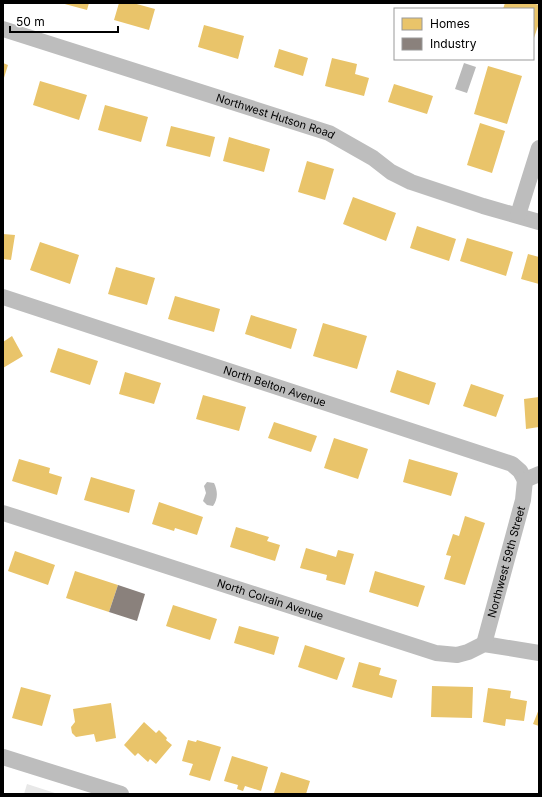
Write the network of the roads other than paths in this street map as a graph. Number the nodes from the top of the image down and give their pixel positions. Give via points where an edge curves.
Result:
1 (3, 29) edge
2 (539, 148) edge
3 (518, 215) junction
4 (539, 222) edge
5 (3, 297) edge
6 (532, 477) edge
7 (3, 513) edge
8 (484, 644) junction
9 (539, 653) edge
10 (3, 757) edge
11 (121, 794) edge

1 - 3 street, Northwest Hutson Road via 329,132 411,182
2 - 3 street
3 - 4 street, Northwest Hutson Road
5 - 6 street, North Belton Avenue via 512,464
6 - 8 street, Northwest 59th Street via 523,500
7 - 8 street, North Colrain Avenue via 436,653 457,655
8 - 9 street
10 - 11 street

